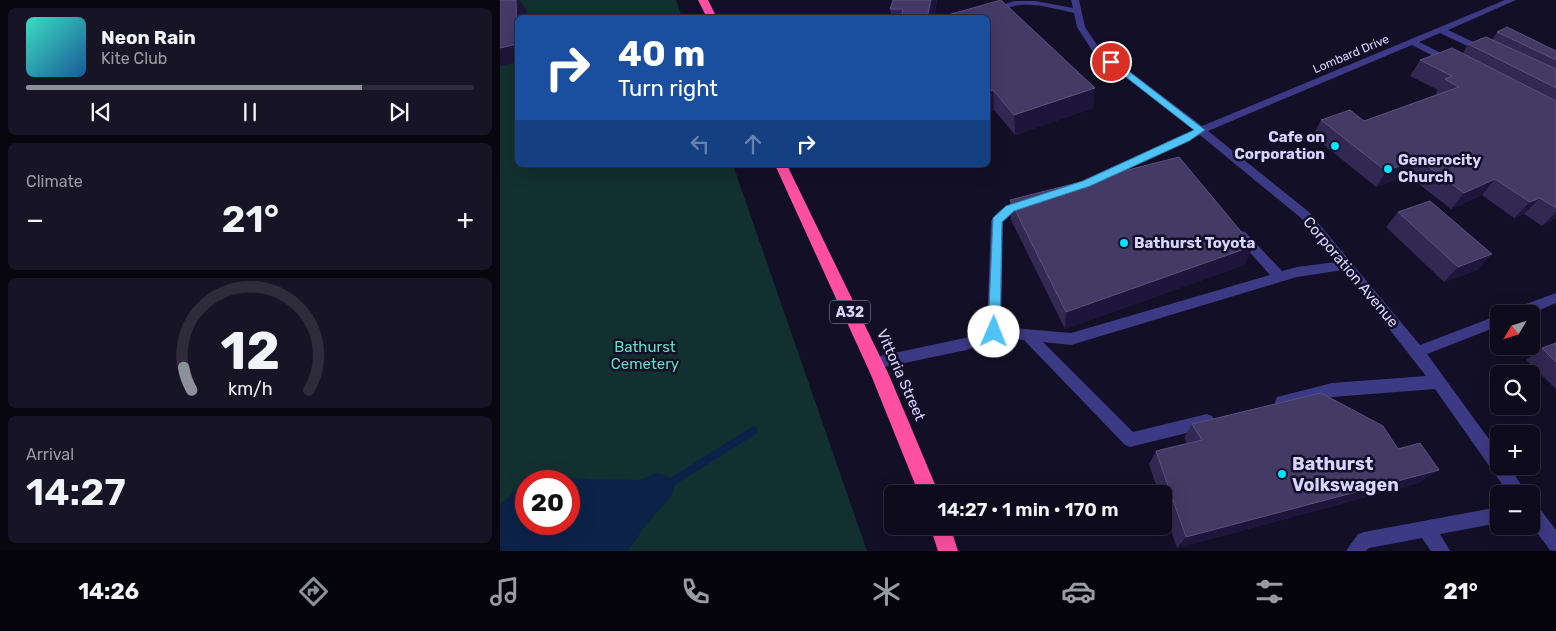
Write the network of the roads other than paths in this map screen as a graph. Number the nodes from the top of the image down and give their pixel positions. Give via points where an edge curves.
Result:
1 (703, 0) edge
2 (1512, 0) edge
3 (1077, 6) edge
4 (710, 15) edge
5 (980, 15) edge
6 (1440, 30) junction
7 (1412, 42) junction
8 (1496, 57) edge
9 (1458, 66) edge
10 (1201, 130) junction
11 (782, 167) edge
12 (1070, 189) edge
13 (1036, 200) edge
14 (1235, 227) edge
15 (1346, 265) junction
16 (1280, 277) junction
17 (1556, 298) edge
18 (1538, 305) edge
19 (1490, 324) edge
20 (994, 332) junction
21 (1028, 336) junction
22 (1417, 352) junction
23 (875, 363) junction
24 (1438, 382) junction
25 (1265, 407) edge
26 (1216, 419) edge
27 (1490, 454) edge
28 (925, 485) edge
29 (1490, 517) edge
30 (1540, 523) edge
31 (1426, 528) junction
32 (943, 535) edge
33 (1556, 544) edge
34 (948, 551) edge
35 (1355, 551) edge
36 (1441, 551) edge

1 - 4 highway
2 - 6 street, Lombard Drive
3 - 5 street via 1014,3
3 - 10 street, Corporation Avenue via 1081,27 1096,50
6 - 7 street, Lombard Drive
6 - 8 street
7 - 9 street
7 - 10 street, Lombard Drive
10 - 12 street, Lombard Drive via 1166,152
10 - 15 street, Corporation Avenue via 1305,215
11 - 23 highway, Vittoria Street / A32
13 - 20 street via 1010,209 997,221
14 - 16 street
15 - 16 street
15 - 22 street, Corporation Avenue
16 - 21 street via 1071,340
17 - 18 street
19 - 22 street
20 - 21 street
20 - 23 street via 967,344
21 - 26 street via 1130,440
22 - 24 street, Corporation Avenue
23 - 28 highway, Vittoria Street / A32
24 - 25 street via 1332,390
24 - 27 street, Corporation Avenue
29 - 31 street
30 - 33 street
31 - 35 street via 1364,540
31 - 36 street
32 - 34 highway

